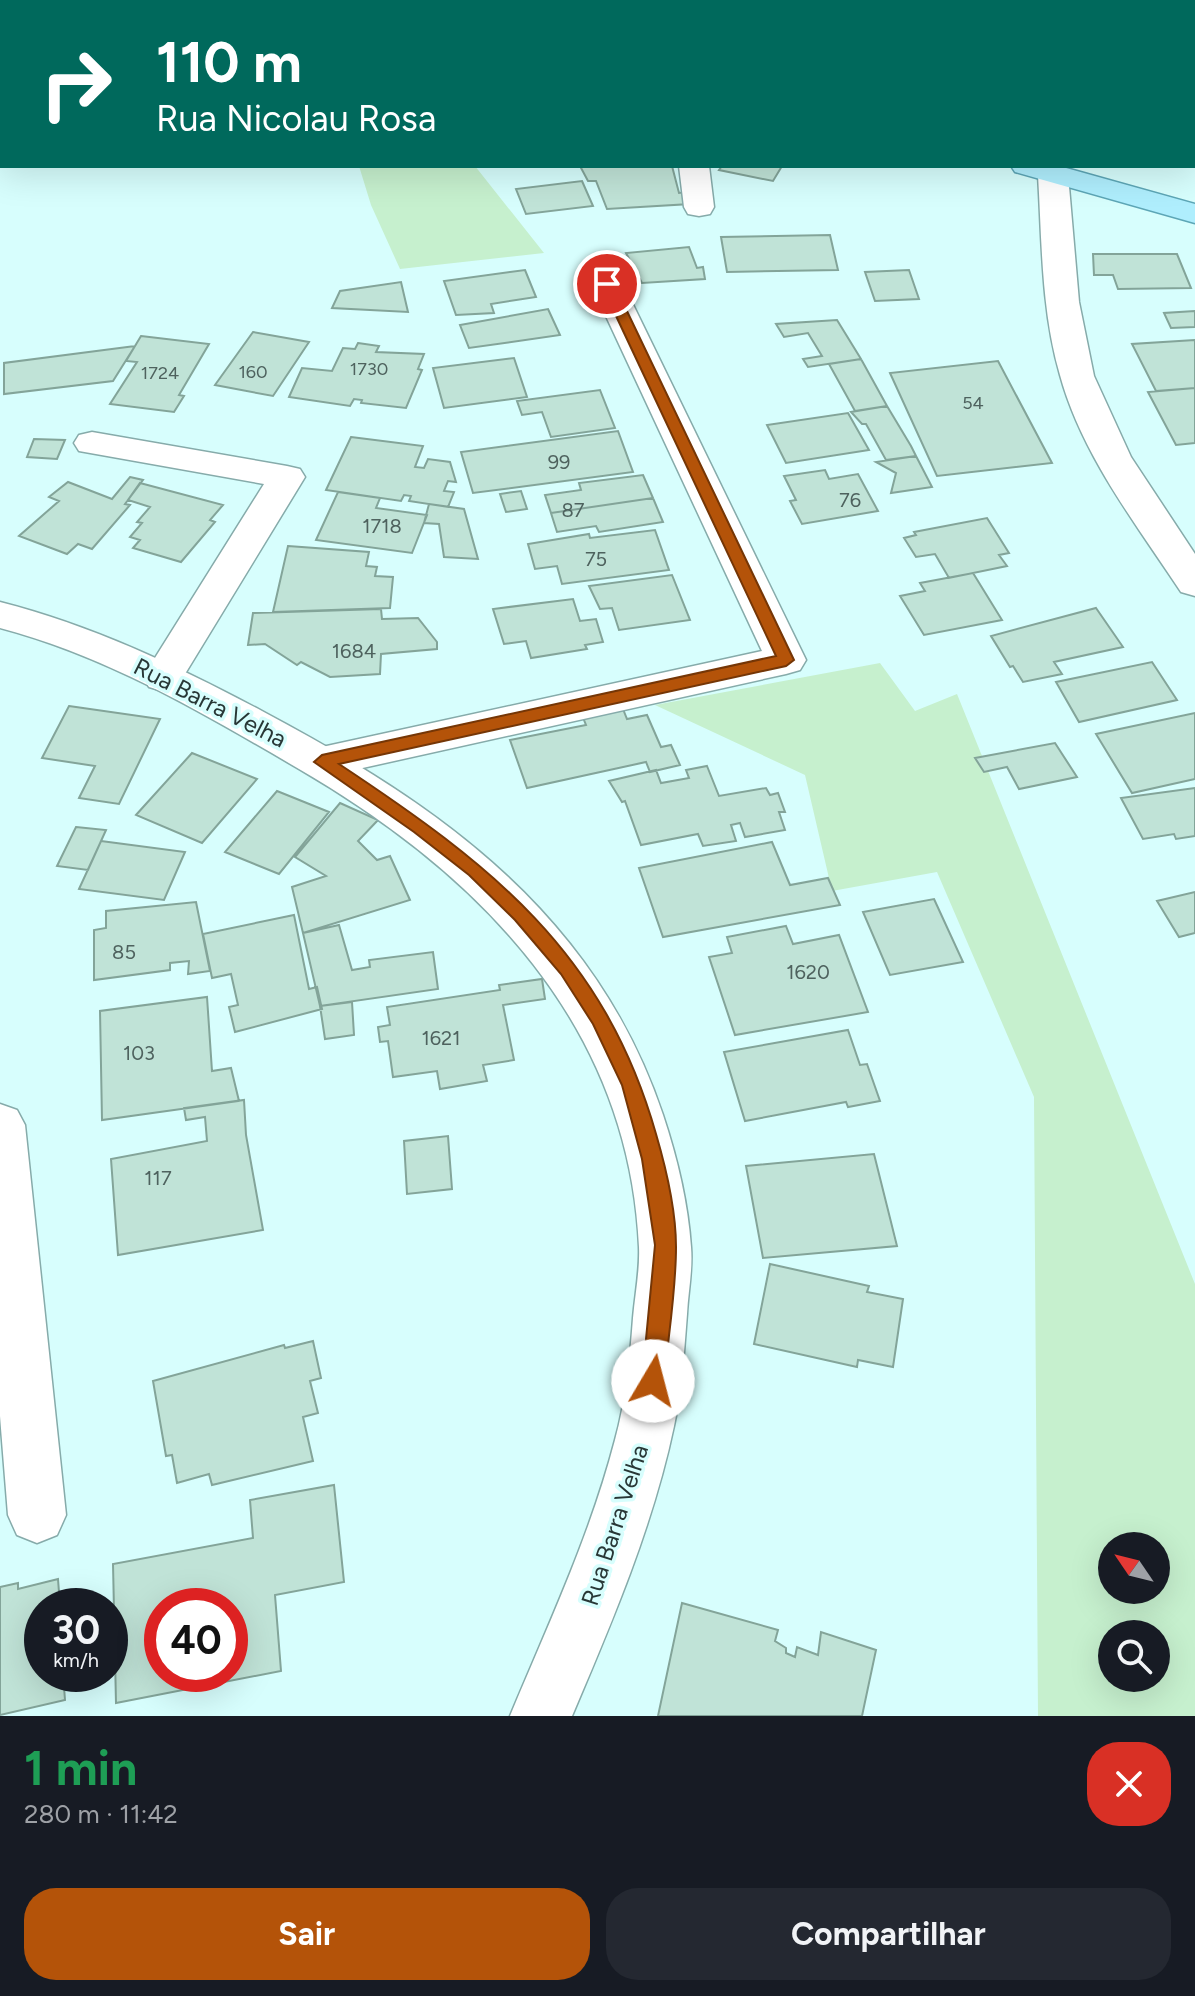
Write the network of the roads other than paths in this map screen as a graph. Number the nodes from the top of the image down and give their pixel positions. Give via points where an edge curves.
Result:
1 (694, 168) edge
2 (1039, 170) edge
3 (699, 207) dead end
4 (1187, 210) edge
5 (607, 284) dead end
6 (92, 443) dead end
7 (1195, 583) edge
8 (0, 615) edge
9 (163, 677) junction
10 (322, 762) junction
11 (0, 1125) edge
12 (37, 1515) dead end
13 (541, 1716) edge

1 - 3 street
2 - 4 main road
2 - 7 street via 1077,375 1092,417
5 - 10 street via 786,660
6 - 9 street via 287,477
8 - 9 street, Rua Barra Velha via 47,625
9 - 10 street, Rua Barra Velha
10 - 13 street, Rua Barra Velha via 476,870 568,969 632,1085 653,1159 665,1245 658,1353 644,1437 590,1606
11 - 12 street

